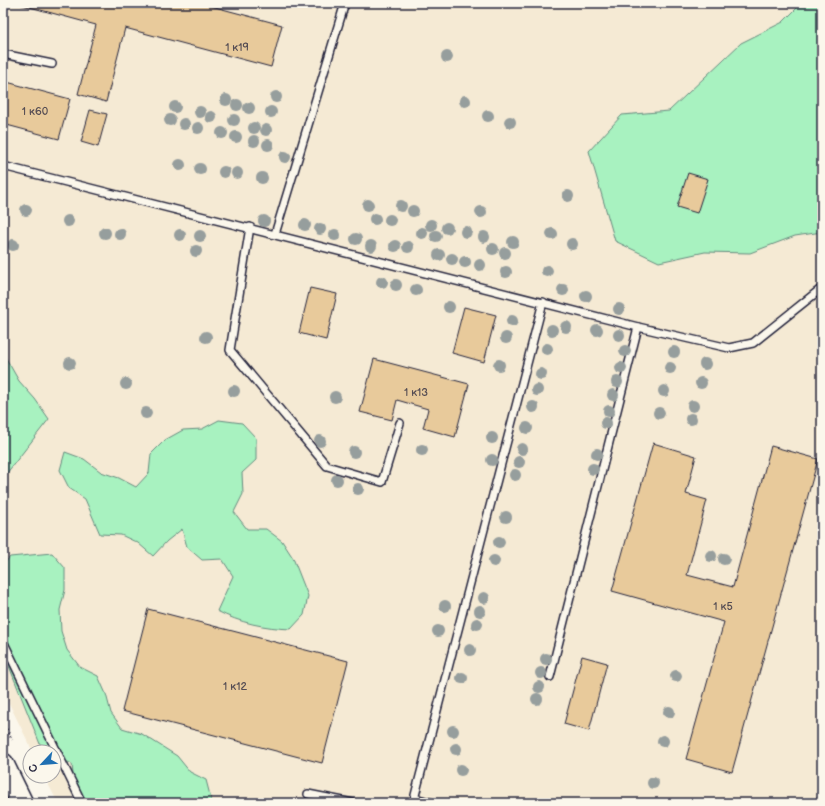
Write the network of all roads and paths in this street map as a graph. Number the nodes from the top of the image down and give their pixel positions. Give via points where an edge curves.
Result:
1 (345, 3) edge
2 (3, 54) edge
3 (52, 64) dead end
4 (3, 166) edge
5 (250, 227) junction
6 (275, 234) junction
7 (822, 288) edge
8 (543, 302) junction
9 (638, 327) junction
10 (400, 423) dead end
11 (3, 640) edge
12 (550, 677) dead end
13 (3, 722) edge
14 (12, 740) dead end
15 (3, 764) edge
16 (308, 794) dead end
17 (414, 801) edge
18 (22, 803) edge
19 (82, 803) edge
20 (353, 803) edge
21 (433, 803) edge

1 - 6 lane
2 - 3 lane
4 - 5 lane
5 - 6 lane
5 - 10 lane via 230,350 327,466 382,482
6 - 8 lane
7 - 9 lane via 753,343 729,348
8 - 9 lane
8 - 17 lane
9 - 12 lane
11 - 19 lane
13 - 14 path
15 - 18 main road
16 - 20 lane
17 - 21 lane

